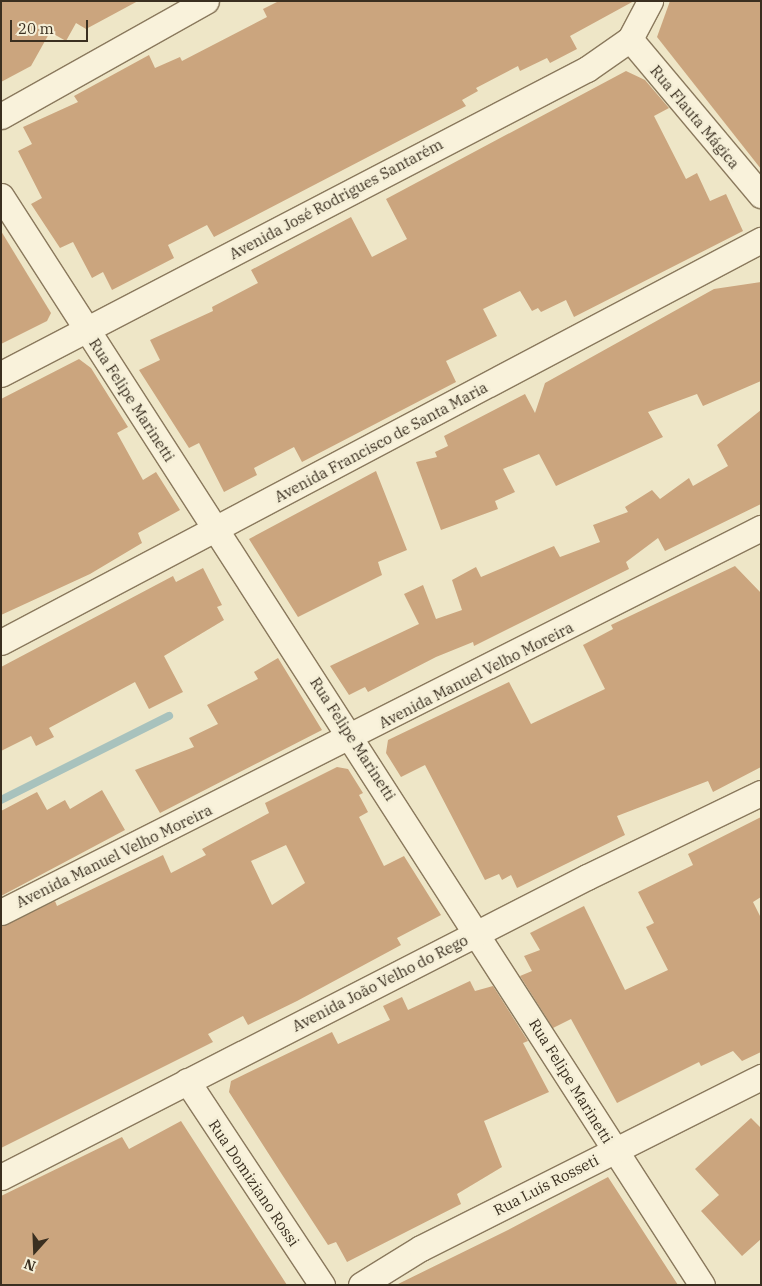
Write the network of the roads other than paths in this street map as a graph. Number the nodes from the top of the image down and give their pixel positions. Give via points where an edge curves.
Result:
1 (206, 1) edge
2 (650, 1) edge
3 (630, 39) junction
4 (1, 116) edge
5 (761, 194) edge
6 (1, 196) edge
7 (761, 240) edge
8 (85, 330) junction
9 (1, 374) edge
10 (216, 528) junction
11 (761, 528) edge
12 (1, 642) edge
13 (352, 737) junction
14 (761, 793) edge
15 (1, 912) edge
16 (478, 934) junction
17 (761, 1077) edge
18 (187, 1080) junction
19 (615, 1149) junction
20 (1, 1177) edge
21 (322, 1285) edge
22 (361, 1285) edge
23 (702, 1285) edge

1 - 4 street
2 - 3 street, Avenida José Rodrigues Santarém
3 - 5 street, Rua Flauta Mágica
3 - 8 street, Avenida José Rodrigues Santarém via 587,69
6 - 8 street, Rua Felipe Marinetti
7 - 10 street, Avenida Francisco de Santa Maria
8 - 9 street, Avenida José Rodrigues Santarém
8 - 10 street, Rua Felipe Marinetti
10 - 12 street, Avenida Francisco de Santa Maria
10 - 13 street, Rua Felipe Marinetti
11 - 13 street, Avenida Manuel Velho Moreira
13 - 15 street, Avenida Manuel Velho Moreira
13 - 16 street, Rua Felipe Marinetti
14 - 16 street, Avenida João Velho do Rego
16 - 18 street, Avenida João Velho do Rego
16 - 19 street, Rua Felipe Marinetti
17 - 19 street, Rua Luís Rosseti
18 - 20 street, Avenida João Velho do Rego
18 - 21 street, Rua Domiziano Rossi
19 - 22 street, Rua Luís Rosseti via 421,1248
19 - 23 street, Rua Felipe Marinetti

